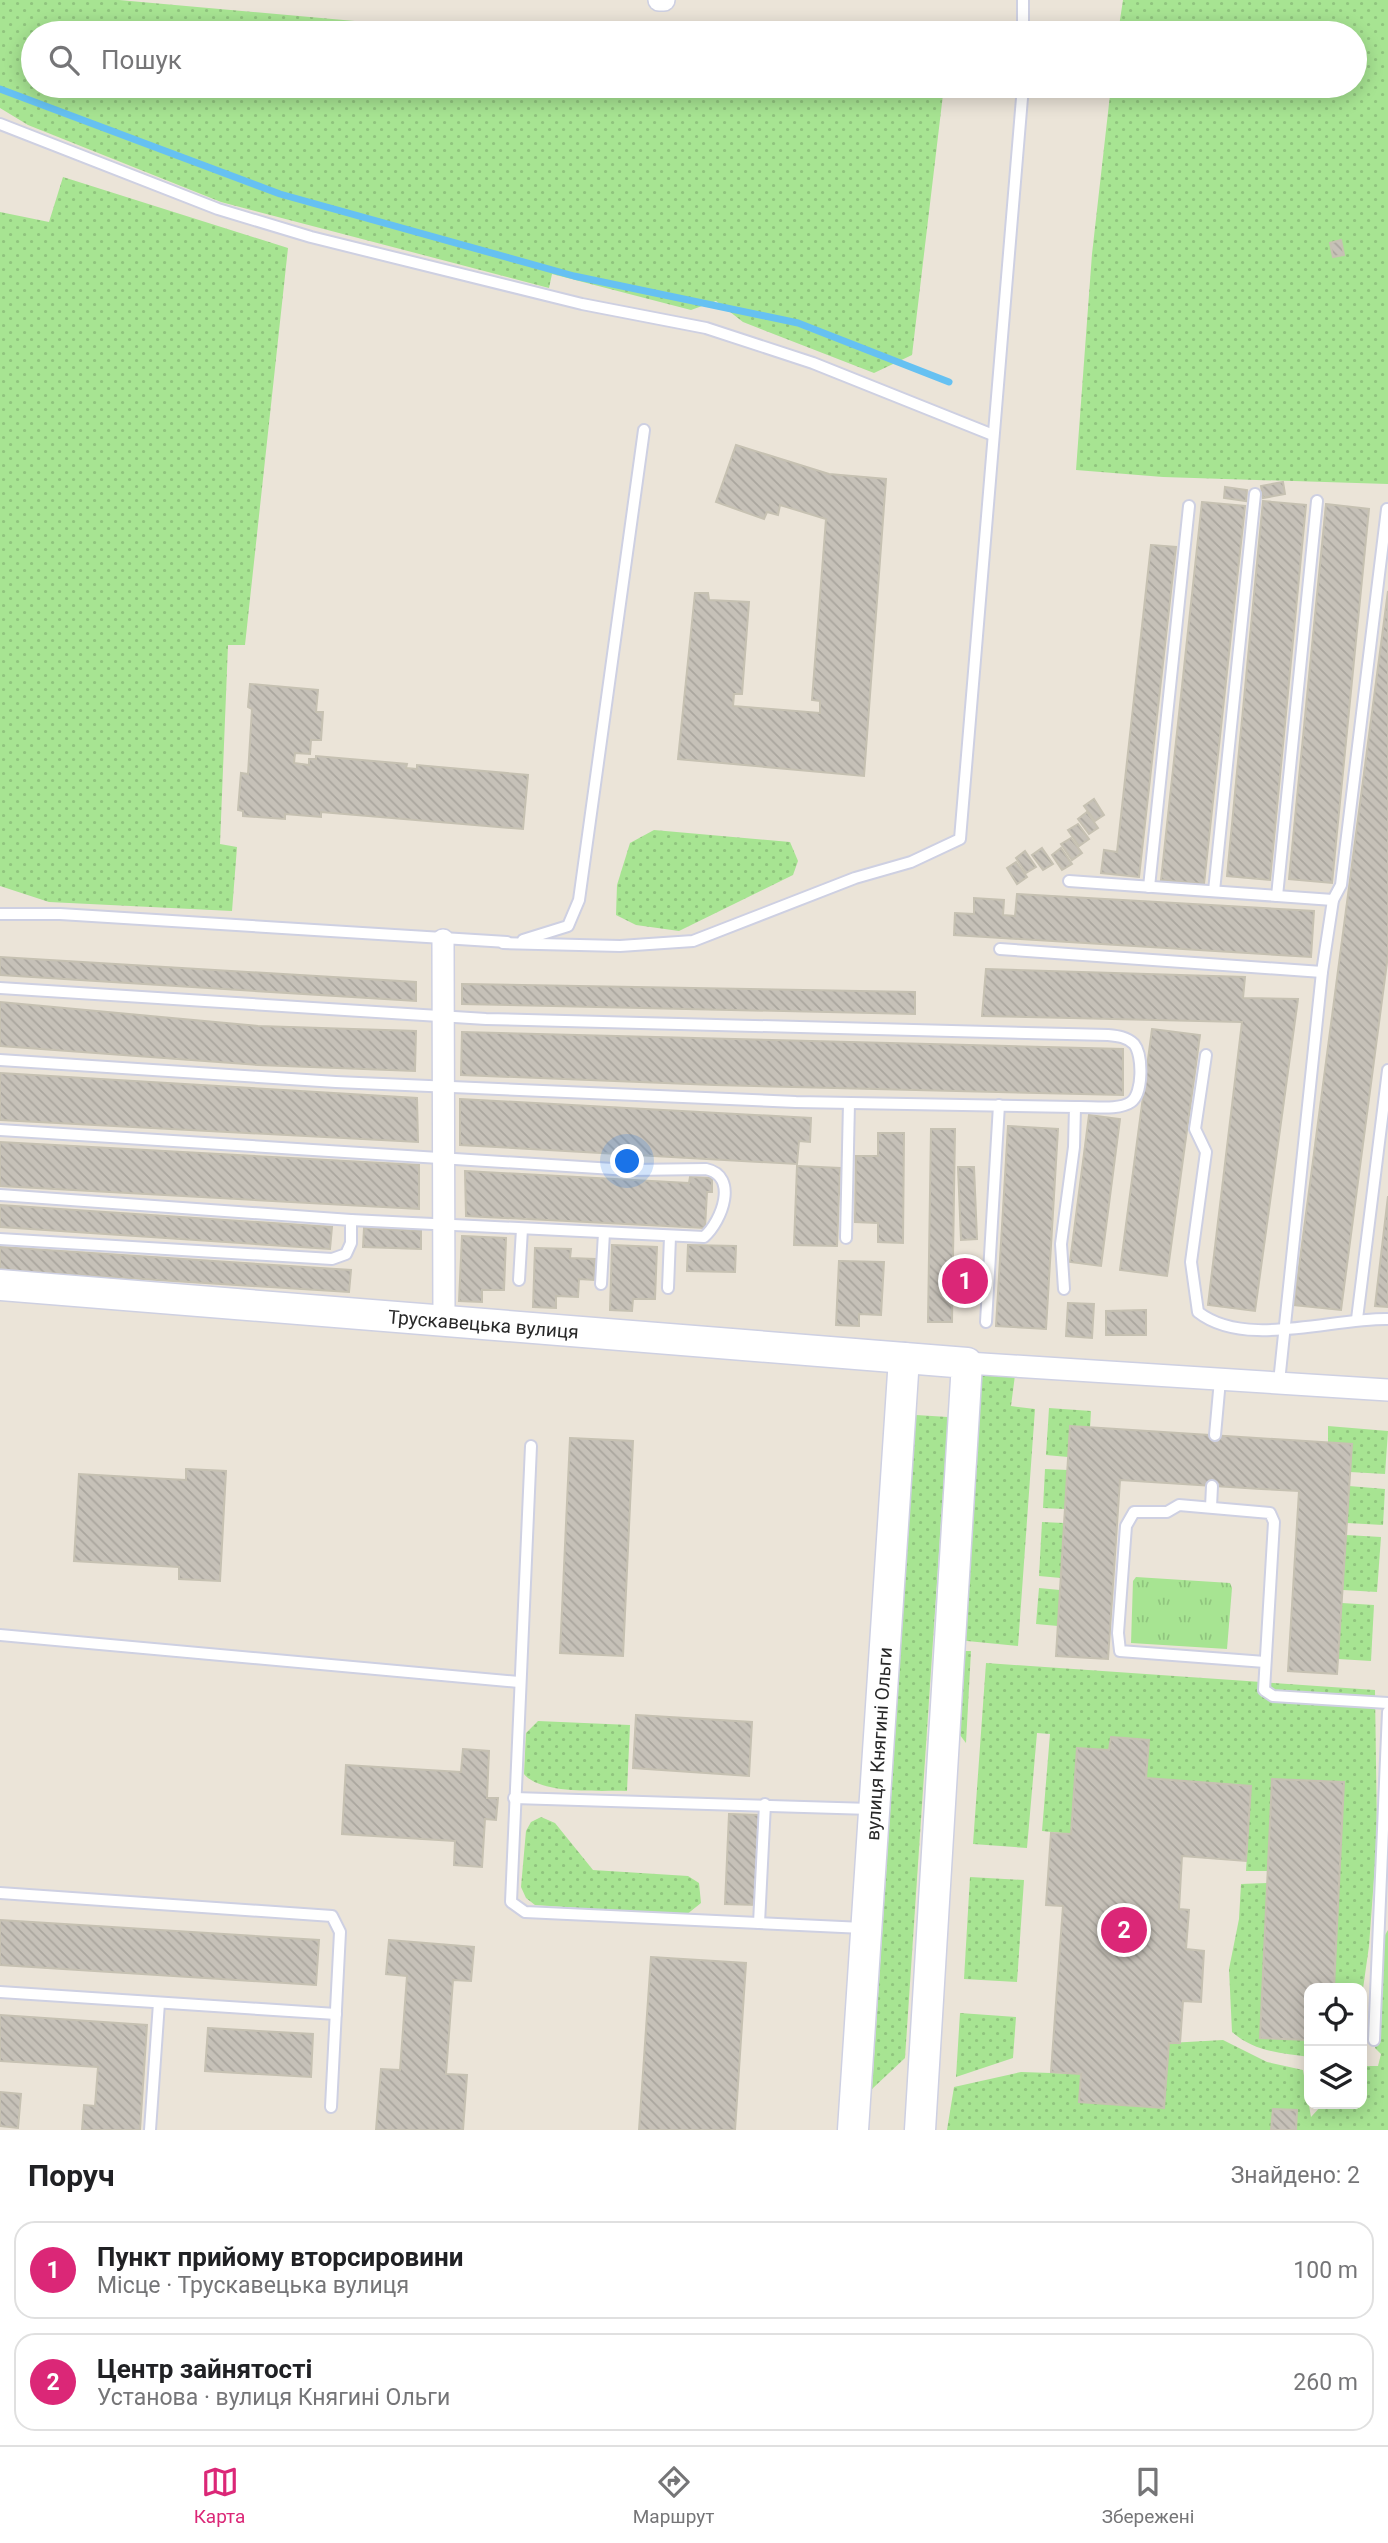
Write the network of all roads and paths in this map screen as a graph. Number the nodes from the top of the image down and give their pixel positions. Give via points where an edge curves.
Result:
1 (659, 0) edge
2 (664, 0) edge
3 (1023, 0) edge
4 (1023, 21) edge
5 (1022, 98) edge
6 (0, 124) edge
7 (645, 430) dead end
8 (993, 435) junction
9 (1255, 494) dead end
10 (1317, 501) dead end
11 (1189, 506) dead end
12 (1387, 509) edge
13 (1069, 881) dead end
14 (1149, 887) junction
15 (1214, 891) junction
16 (1277, 896) junction
17 (1334, 900) junction
18 (0, 914) edge
19 (443, 940) junction
20 (503, 943) junction
21 (1000, 949) dead end
22 (1322, 972) junction
23 (0, 988) edge
24 (443, 1017) junction
25 (1206, 1055) dead end
26 (0, 1060) edge
27 (1388, 1070) edge
28 (443, 1087) junction
29 (849, 1103) junction
30 (999, 1105) junction
31 (1075, 1107) junction
32 (0, 1130) edge
33 (444, 1158) junction
34 (0, 1195) edge
35 (351, 1220) junction
36 (444, 1225) junction
37 (522, 1229) junction
38 (604, 1233) junction
39 (670, 1237) junction
40 (846, 1238) dead end
41 (0, 1239) edge
42 (519, 1280) dead end
43 (601, 1284) dead end
44 (0, 1285) edge
45 (668, 1288) dead end
46 (1064, 1289) dead end
47 (1357, 1319) junction
48 (1388, 1320) edge
49 (444, 1322) junction
50 (986, 1322) dead end
51 (1284, 1328) junction
52 (904, 1358) junction
53 (967, 1363) junction
54 (1220, 1380) junction
55 (1279, 1382) junction
56 (1388, 1390) edge
57 (1215, 1435) dead end
58 (531, 1446) dead end
59 (1212, 1486) dead end
60 (1211, 1507) junction
61 (0, 1635) edge
62 (1265, 1662) junction
63 (519, 1682) junction
64 (1388, 1703) edge
65 (1388, 1712) edge
66 (514, 1798) junction
67 (765, 1804) junction
68 (874, 1810) junction
69 (0, 1893) edge
70 (759, 1923) junction
71 (866, 1928) junction
72 (0, 1993) edge
73 (159, 2003) junction
74 (335, 2014) junction
75 (1374, 2040) dead end
76 (331, 2107) dead end
77 (150, 2130) edge
78 (853, 2130) edge
79 (920, 2130) edge

1 - 2 street
3 - 4 lane
5 - 8 lane
6 - 8 lane via 218,209 311,237 582,304 706,328 813,363
7 - 20 lane via 579,900 568,926
8 - 20 lane via 960,839 911,862 855,878 692,941 620,946
9 - 15 lane
10 - 16 lane
11 - 14 lane
12 - 17 lane via 1341,885
13 - 14 lane
14 - 15 lane
15 - 16 lane
16 - 17 lane
17 - 22 lane
18 - 19 lane
19 - 20 lane
19 - 24 street
21 - 22 lane
22 - 51 lane
23 - 24 lane
24 - 28 street
24 - 31 lane via 1108,1035 1126,1038 1136,1046 1138,1092 1132,1102
25 - 51 lane via 1195,1129 1206,1152 1191,1262 1198,1312 1228,1329
26 - 28 lane
27 - 47 lane
28 - 29 lane
28 - 33 street
29 - 30 lane
29 - 40 lane
30 - 31 lane
30 - 50 lane
31 - 46 lane via 1061,1244
32 - 33 lane
33 - 36 street
33 - 39 lane via 716,1171 722,1177 725,1203 713,1229 704,1237
34 - 35 lane
35 - 36 lane
35 - 41 lane via 346,1254 332,1259
36 - 37 lane
36 - 49 street
37 - 38 lane
37 - 42 lane
38 - 39 lane
38 - 43 lane
39 - 45 lane
44 - 49 street, Трускавецька вулиця
47 - 48 lane
47 - 51 lane
49 - 52 street, Трускавецька вулиця
51 - 55 lane
52 - 53 street, Трускавецька вулиця
52 - 68 street, вулиця Княгині Ольги
53 - 54 street
53 - 79 street
54 - 55 street
54 - 57 lane
55 - 56 street
58 - 63 lane
59 - 60 lane
60 - 62 lane via 1265,1511 1273,1517
60 - 62 lane via 1179,1505 1167,1512 1134,1512 1126,1526 1120,1651
61 - 63 lane
62 - 64 lane via 1263,1685 1268,1694
63 - 66 lane
65 - 75 lane
66 - 67 lane
66 - 70 lane via 509,1894 517,1909
67 - 68 lane
67 - 70 lane
68 - 71 street, вулиця Княгині Ольги
69 - 74 lane via 332,1916 340,1932
70 - 71 lane
71 - 78 street, вулиця Княгині Ольги
72 - 73 lane
73 - 74 lane
73 - 77 lane
74 - 76 lane

